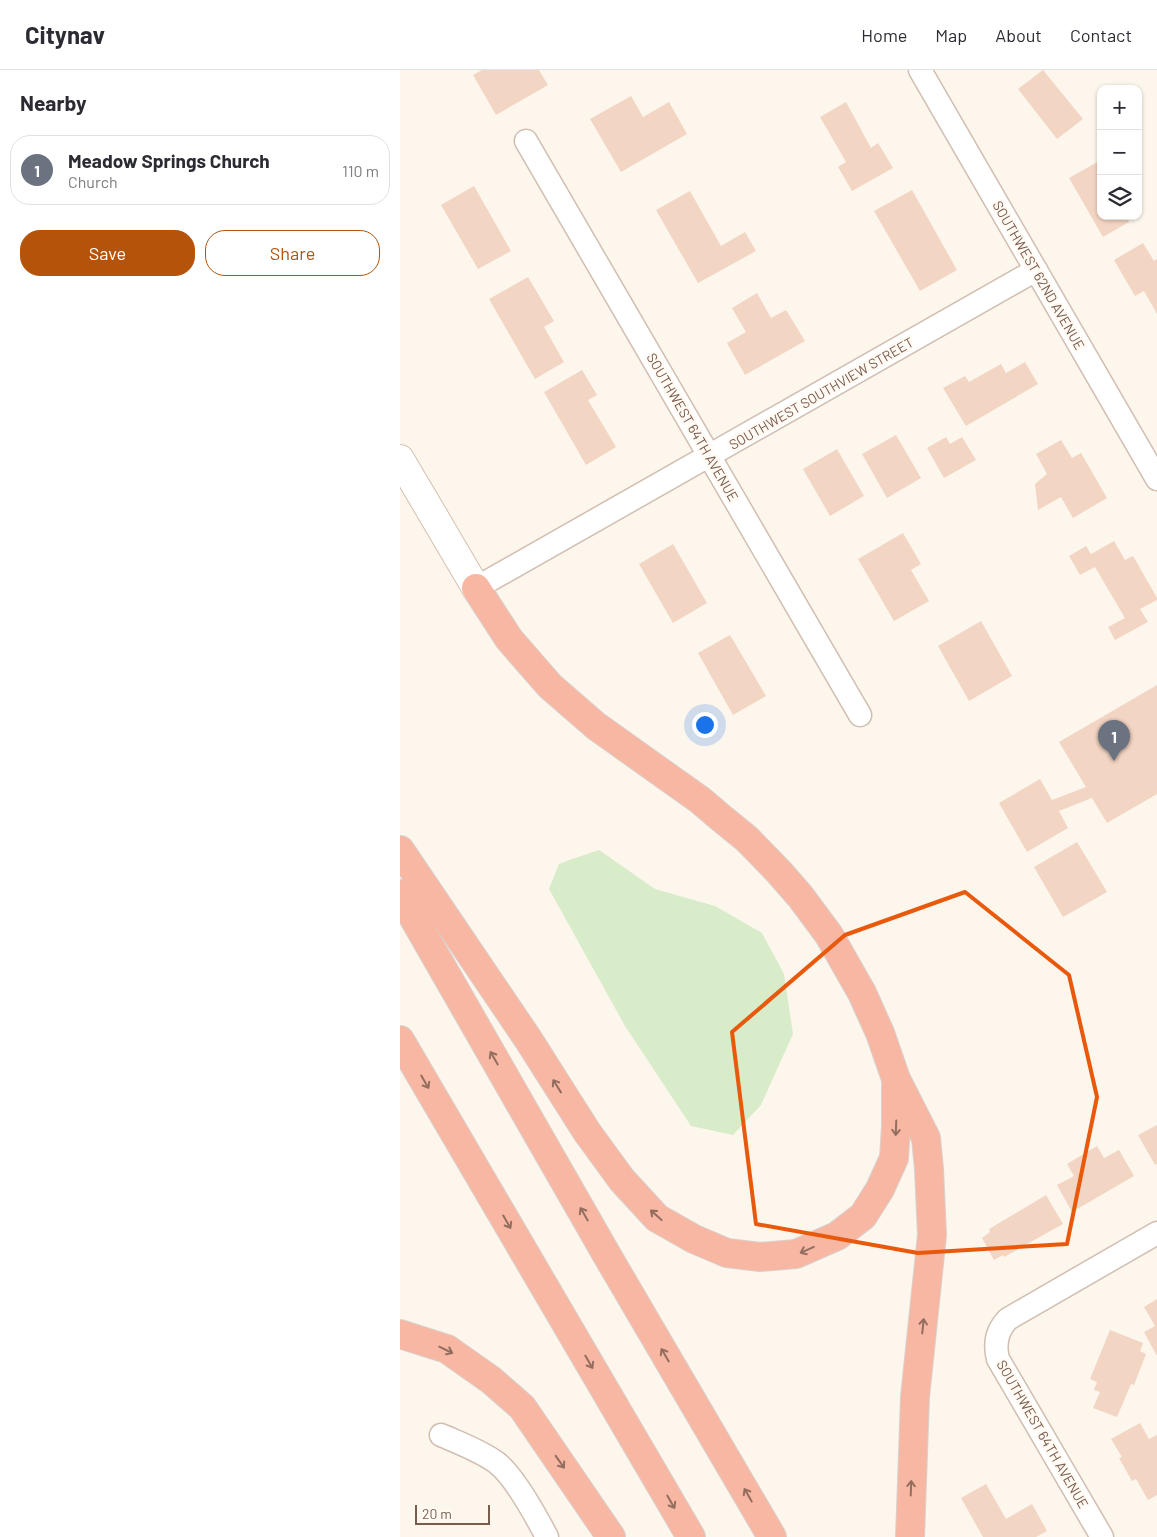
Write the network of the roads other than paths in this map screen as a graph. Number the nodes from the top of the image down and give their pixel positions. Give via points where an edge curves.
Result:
1 (920, 70) edge
2 (526, 141) dead end
3 (1036, 270) junction
4 (710, 456) junction
5 (400, 459) edge
6 (1157, 479) edge
7 (476, 588) junction
8 (860, 714) dead end
9 (400, 850) edge
10 (400, 894) edge
11 (400, 1040) edge
12 (896, 1079) junction
13 (1157, 1233) edge
14 (400, 1334) edge
15 (441, 1435) dead end
16 (547, 1537) edge
17 (611, 1537) edge
18 (691, 1537) edge
19 (772, 1537) edge
20 (910, 1537) edge
21 (1102, 1537) edge

1 - 3 street, SOUTHWEST 62ND AVENUE
2 - 4 street, SOUTHWEST 64TH AVENUE
3 - 4 street, SOUTHWEST SOUTHVIEW STREET
3 - 6 street, SOUTHWEST 62ND AVENUE
4 - 7 street, SOUTHWEST SOUTHVIEW STREET
4 - 8 street, SOUTHWEST 64TH AVENUE
5 - 7 main road
7 - 12 highway via 509,639 550,686 596,726 727,822 800,896 828,935 862,993
12 -> 9 highway via 894,1158 863,1216 837,1236 796,1254 760,1257 727,1253 694,1239 657,1218 616,1172
19 -> 10 highway
11 -> 18 highway
20 -> 12 highway via 915,1397 932,1235 926,1138
13 - 21 street, SOUTHWEST 64TH AVENUE via 1008,1318 1000,1327 996,1349 998,1358
14 -> 17 highway via 448,1349 522,1407
15 - 16 street via 498,1463 533,1510

